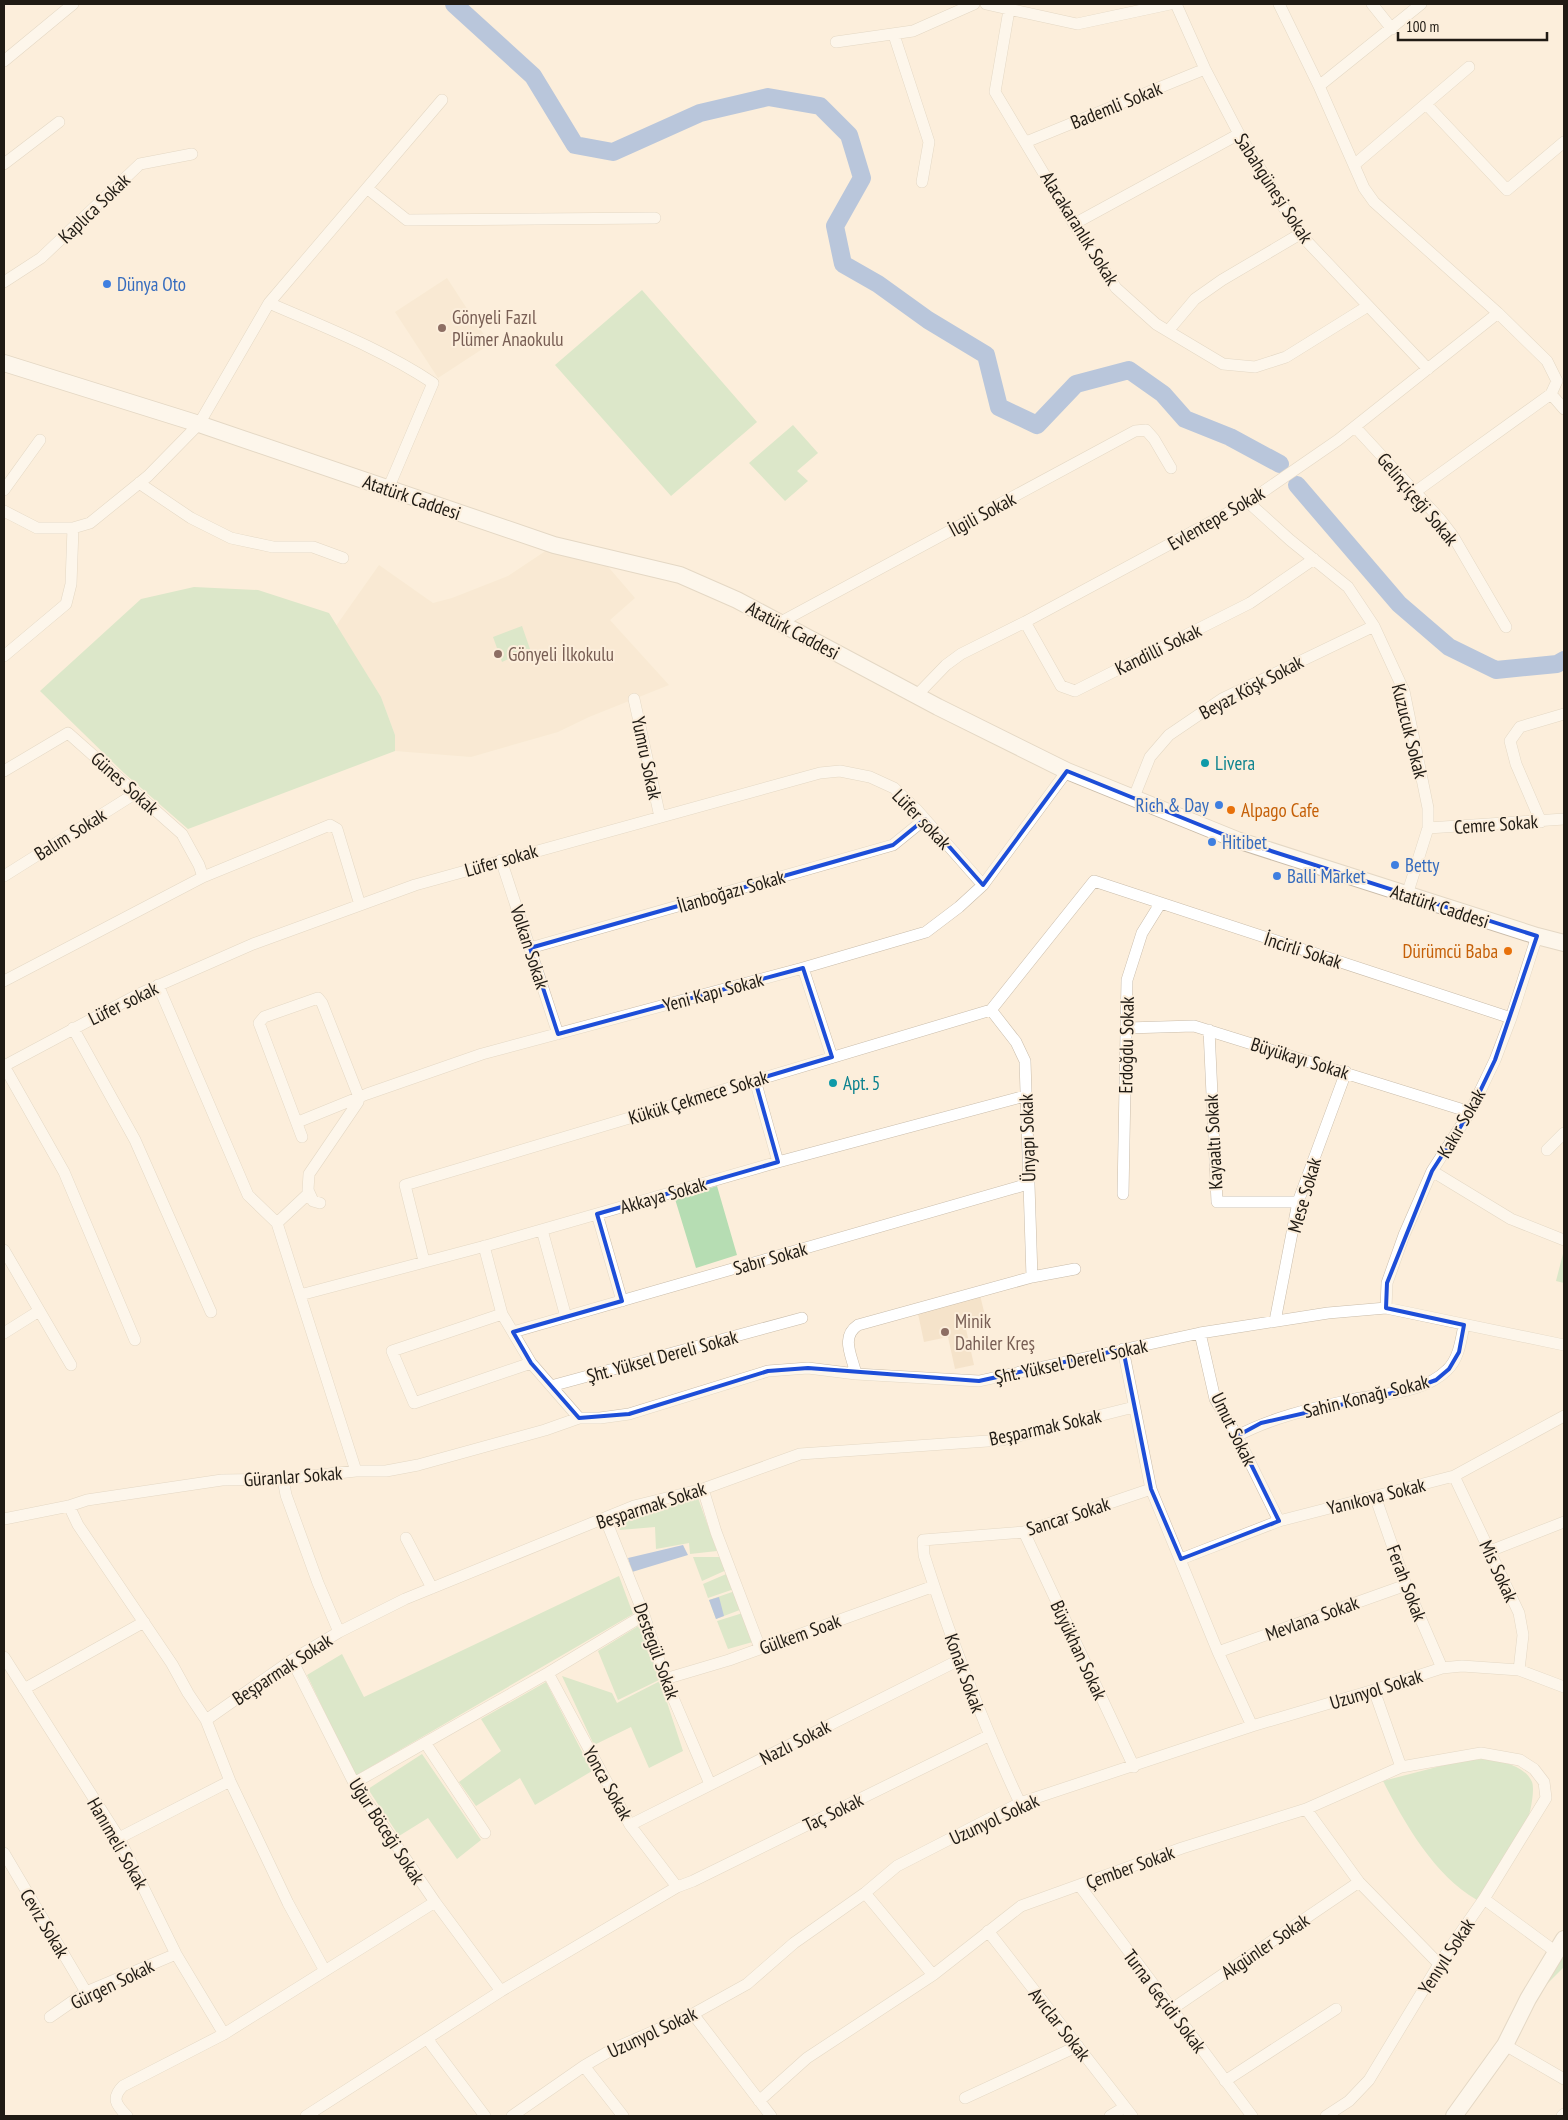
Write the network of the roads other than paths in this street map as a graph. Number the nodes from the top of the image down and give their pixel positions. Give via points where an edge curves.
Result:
1 (72, 4) edge
2 (974, 4) edge
3 (986, 4) edge
4 (1170, 4) edge
5 (1176, 4) edge
6 (1279, 4) edge
7 (1372, 4) edge
8 (1422, 4) edge
9 (1009, 10) junction
10 (1392, 29) junction
11 (894, 35) junction
12 (836, 42) dead end
13 (4, 61) edge
14 (1469, 67) dead end
15 (1205, 69) junction
16 (1319, 86) junction
17 (442, 100) dead end
18 (1426, 104) junction
19 (58, 122) dead end
20 (1239, 134) junction
21 (1026, 142) junction
22 (1564, 142) edge
23 (192, 154) dead end
24 (4, 164) edge
25 (1354, 165) junction
26 (922, 182) dead end
27 (368, 190) junction
28 (655, 218) dead end
29 (1074, 224) junction
30 (1300, 234) junction
31 (4, 282) edge
32 (269, 303) junction
33 (1368, 306) junction
34 (1498, 313) junction
35 (1168, 331) junction
36 (4, 363) edge
37 (1428, 369) junction
38 (1550, 394) junction
39 (1564, 409) edge
40 (199, 424) junction
41 (1355, 426) junction
42 (40, 440) dead end
43 (1172, 468) dead end
44 (139, 483) junction
45 (388, 489) junction
46 (4, 490) edge
47 (1415, 492) junction
48 (1248, 502) junction
49 (4, 511) edge
50 (73, 528) junction
51 (343, 558) dead end
52 (1314, 559) junction
53 (1025, 622) junction
54 (779, 623) junction
55 (1374, 626) junction
56 (1506, 627) dead end
57 (4, 656) edge
58 (917, 695) junction
59 (634, 699) dead end
60 (1564, 714) edge
61 (4, 771) edge
62 (1067, 771) junction
63 (136, 793) junction
64 (1134, 797) junction
65 (660, 816) junction
66 (925, 819) junction
67 (1564, 819) edge
68 (1541, 822) junction
69 (1428, 828) junction
70 (502, 860) junction
71 (4, 876) edge
72 (203, 877) junction
73 (983, 885) junction
74 (1407, 895) junction
75 (1160, 904) junction
76 (360, 905) junction
77 (1537, 936) junction
78 (1564, 943) edge
79 (530, 948) junction
80 (802, 968) junction
81 (4, 981) edge
82 (158, 985) junction
83 (991, 1010) junction
84 (1511, 1018) junction
85 (73, 1028) junction
86 (1127, 1028) junction
87 (1209, 1030) junction
88 (558, 1034) junction
89 (832, 1057) junction
90 (4, 1066) edge
91 (1346, 1072) junction
92 (755, 1080) junction
93 (1025, 1096) junction
94 (359, 1097) junction
95 (1470, 1112) junction
96 (298, 1122) junction
97 (1564, 1133) edge
98 (302, 1137) dead end
99 (1548, 1150) dead end
100 (778, 1162) junction
101 (1432, 1171) junction
102 (1028, 1184) junction
103 (309, 1193) junction
104 (1122, 1194) dead end
105 (1298, 1202) junction
106 (320, 1203) dead end
107 (597, 1214) junction
108 (277, 1223) junction
109 (542, 1230) junction
110 (1564, 1240) edge
111 (484, 1246) junction
112 (4, 1250) edge
113 (424, 1261) junction
114 (1075, 1269) dead end
115 (1032, 1277) junction
116 (300, 1295) junction
117 (622, 1301) junction
118 (1386, 1308) junction
119 (39, 1311) junction
120 (211, 1312) dead end
121 (502, 1314) junction
122 (566, 1317) junction
123 (802, 1318) dead end
124 (1275, 1321) junction
125 (1464, 1325) junction
126 (513, 1332) junction
127 (1200, 1333) junction
128 (4, 1334) edge
129 (135, 1340) dead end
130 (1564, 1345) edge
131 (1122, 1349) junction
132 (531, 1363) junction
133 (71, 1365) dead end
134 (856, 1374) junction
135 (551, 1386) junction
136 (1134, 1407) junction
137 (1564, 1416) edge
138 (579, 1418) junction
139 (1237, 1436) junction
140 (356, 1471) junction
141 (1454, 1476) junction
142 (283, 1479) junction
143 (703, 1488) junction
144 (1151, 1488) junction
145 (1375, 1496) junction
146 (69, 1506) junction
147 (605, 1518) junction
148 (4, 1519) edge
149 (1279, 1521) junction
150 (1564, 1522) edge
151 (1024, 1532) junction
152 (406, 1538) dead end
153 (923, 1540) joint
154 (1490, 1551) junction
155 (1181, 1559) junction
156 (1406, 1585) junction
157 (934, 1586) junction
158 (432, 1588) junction
159 (644, 1615) junction
160 (144, 1622) junction
161 (339, 1632) junction
162 (760, 1648) junction
163 (1218, 1652) junction
164 (4, 1657) edge
165 (292, 1660) junction
166 (959, 1660) junction
167 (1442, 1668) junction
168 (1519, 1670) junction
169 (548, 1673) junction
170 (666, 1679) junction
171 (1564, 1686) edge
172 (24, 1689) junction
173 (1374, 1690) junction
174 (206, 1720) junction
175 (1252, 1726) junction
176 (988, 1736) junction
177 (426, 1744) junction
178 (1134, 1767) junction
179 (1401, 1767) junction
180 (230, 1781) junction
181 (1544, 1782) joint
182 (354, 1783) junction
183 (710, 1784) junction
184 (1020, 1803) junction
185 (1306, 1809) junction
186 (630, 1825) junction
187 (485, 1833) dead end
188 (119, 1838) junction
189 (4, 1853) edge
190 (1358, 1882) junction
191 (1079, 1885) junction
192 (677, 1886) junction
193 (865, 1893) junction
194 (1484, 1899) junction
195 (435, 1902) junction
196 (988, 1931) junction
197 (1560, 1946) edge
198 (176, 1954) junction
199 (1440, 1964) junction
200 (325, 1971) junction
201 (932, 1975) junction
202 (501, 1991) junction
203 (86, 1992) junction
204 (1172, 2009) junction
205 (1336, 2009) dead end
206 (693, 2014) junction
207 (50, 2017) dead end
208 (224, 2034) junction
209 (428, 2040) junction
210 (1505, 2045) junction
211 (1078, 2046) junction
212 (584, 2066) junction
213 (1564, 2079) edge
214 (1225, 2081) junction
215 (965, 2098) dead end
216 (759, 2101) junction
217 (1128, 2112) edge
218 (127, 2116) edge
219 (306, 2116) edge
220 (485, 2116) edge
221 (512, 2116) edge
222 (622, 2116) edge
223 (771, 2116) edge
224 (1110, 2116) edge
225 (1252, 2116) edge
226 (1326, 2116) edge
227 (1454, 2116) edge

1 - 13 street
2 - 11 street via 913,31
3 - 9 street
4 - 9 street via 1077,24
5 - 15 street, Sabahgüneşi Sokak
6 - 16 street
7 - 10 street
8 - 10 street
9 - 21 street, Alacakaranlık Sokak via 995,92
10 - 16 street
11 - 12 street
11 - 26 street via 929,142
14 - 18 street
15 - 20 street, Sabahgüneşi Sokak
15 - 21 street, Bademli Sokak
16 - 25 street
17 - 27 street
18 - 22 street via 1507,190
18 - 25 street
19 - 24 street
20 - 29 street
20 - 30 street, Sabahgüneşi Sokak
21 - 29 street, Alacakaranlık Sokak
23 - 31 street, Kaplıca Sokak via 140,164 41,258
25 - 34 street via 1374,202
27 - 28 street via 407,220
27 - 32 street
29 - 35 street, Alacakaranlık Sokak via 1116,288
30 - 33 street, Sabahgüneşi Sokak
30 - 35 street via 1195,299
32 - 40 street
32 - 45 street via 354,341 433,383
33 - 35 street, Alacakaranlık Sokak via 1286,357 1255,367 1223,364
33 - 37 street, Sabahgüneşi Sokak
34 - 37 street, Evlentepe Sokak
34 - 38 street via 1546,361 1557,381
36 - 40 main road, Atatürk Caddesi
37 - 41 street, Evlentepe Sokak
38 - 39 street
38 - 47 street
40 - 44 street
40 - 45 main road, Atatürk Caddesi
41 - 47 street, Gelinçiçeği Sokak
41 - 48 street, Evlentepe Sokak
42 - 46 street
43 - 54 street, İlgili Sokak via 1146,430 1135,431
44 - 50 street via 90,523
44 - 51 street via 192,518 231,538 273,547 313,547
45 - 54 main road, Atatürk Caddesi via 554,545 680,575
47 - 56 street, Gelinçiçeği Sokak via 1453,536
48 - 52 street, Kuzucuk Sokak
48 - 53 street, Evlentepe Sokak
49 - 50 street via 37,528
50 - 57 street via 72,584 66,604
52 - 53 street, Kandilli Sokak via 1250,603 1074,691 1061,686
52 - 55 street, Kuzucuk Sokak via 1348,587
53 - 58 street, Evlentepe Sokak via 953,660
54 - 58 main road, Atatürk Caddesi
55 - 64 street, Beyaz Köşk Sokak via 1222,699 1169,735 1150,756
55 - 69 street, Kuzucuk Sokak via 1404,691 1428,808
58 - 62 main road, Atatürk Caddesi
59 - 65 street, Yumru Sokak
60 - 68 street via 1520,727 1510,741 1516,764
61 - 63 street, Günes Sokak via 68,733
62 - 64 main road, Atatürk Caddesi
62 - 73 street, Yeni Kapı Sokak
63 - 71 street, Balım Sokak
63 - 72 street, Günes Sokak via 182,834
64 - 74 main road, Atatürk Caddesi via 1237,840
65 - 66 street, Lüfer sokak via 840,770 870,777 894,788
65 - 70 street, Lüfer sokak
66 - 73 street, Lüfer sokak
66 - 79 street, İlanboğazı Sokak via 893,845
67 - 68 street, Cemre Sokak
68 - 69 street, Cemre Sokak
69 - 74 street, Kuzucuk Sokak
70 - 76 street, Lüfer sokak
70 - 79 street, Volkan Sokak
72 - 76 street via 330,825 337,829
72 - 81 street
73 - 80 street, Yeni Kapı Sokak via 926,932
74 - 77 main road, Atatürk Caddesi
75 - 83 street, İncirli Sokak via 1094,881
75 - 84 street, İncirli Sokak
75 - 86 street, Erdoğdu Sokak via 1142,933 1127,980
76 - 82 street, Lüfer sokak via 253,944
77 - 78 main road, Atatürk Caddesi
77 - 84 street, Kakır Sokak
79 - 88 street, Volkan Sokak
80 - 88 street, Yeni Kapı Sokak
80 - 89 street
82 - 85 street, Lüfer sokak
82 - 108 street via 248,1195
83 - 89 street, Kükük Çekmece Sokak
83 - 93 street, Ünyapı Sokak via 1016,1042 1025,1061
84 - 95 street, Kakır Sokak
85 - 90 street, Lüfer sokak
85 - 120 street via 135,1140
86 - 87 street, Büyükayı Sokak via 1194,1026
86 - 104 street, Erdoğdu Sokak
87 - 91 street, Büyükayı Sokak
87 - 105 street, Kayaaltı Sokak via 1216,1202
88 - 94 street, Yeni Kapı Sokak via 482,1054
89 - 92 street, Kükük Çekmece Sokak
90 - 129 street via 64,1172
91 - 95 street, Büyükayı Sokak
91 - 105 street, Mese Sokak
92 - 100 street
92 - 113 street, Kükük Çekmece Sokak via 404,1185
93 - 100 street, Akkaya Sokak
93 - 102 street, Ünyapı Sokak
94 - 96 street, Yeni Kapı Sokak
94 - 96 street via 318,998 264,1017 260,1023
94 - 103 street via 309,1174
95 - 101 street, Kakır Sokak
96 - 98 street
97 - 99 street
100 - 107 street, Akkaya Sokak
101 - 110 street via 1511,1219
101 - 118 street, Kakır Sokak via 1386,1283
102 - 115 street, Ünyapı Sokak
102 - 117 street, Sabır Sokak
103 - 106 street via 313,1201
103 - 108 street
105 - 124 street, Mese Sokak
107 - 109 street, Akkaya Sokak
107 - 117 street
108 - 116 street
109 - 111 street, Akkaya Sokak
109 - 122 street
111 - 113 street, Akkaya Sokak
111 - 121 street
112 - 119 street
113 - 116 street, Akkaya Sokak
114 - 115 street
115 - 134 street via 858,1324 847,1337
116 - 140 street
117 - 122 street, Sabır Sokak
118 - 124 street, Şht. Yüksel Dereli Sokak
118 - 125 street, Şht. Yüksel Dereli Sokak
119 - 128 street
119 - 133 street
121 - 126 street
121 - 132 street via 392,1351 414,1403
122 - 126 street, Sabır Sokak
123 - 135 street, Şht. Yüksel Dereli Sokak
124 - 127 street, Şht. Yüksel Dereli Sokak
125 - 130 street, Şht. Yüksel Dereli Sokak
125 - 139 street, Sahin Konağı Sokak via 1459,1352 1449,1369 1436,1380 1262,1423
126 - 132 street
127 - 131 street, Şht. Yüksel Dereli Sokak
127 - 139 street, Umut Sokak via 1215,1399
131 - 134 street, Şht. Yüksel Dereli Sokak via 979,1381
131 - 136 street
132 - 135 street
134 - 138 street, Şht. Yüksel Dereli Sokak via 808,1368 768,1371 629,1414
135 - 138 street
136 - 143 street, Beşparmak Sokak via 1002,1440 800,1454
136 - 144 street
137 - 141 street, Yanıkova Sokak
138 - 140 street, Güranlar Sokak via 418,1465 386,1471
139 - 149 street, Umut Sokak
140 - 142 street, Güranlar Sokak
141 - 145 street, Yanıkova Sokak
141 - 154 street, Mis Sokak
142 - 146 street, Güranlar Sokak via 222,1480 87,1500
142 - 161 street via 289,1504
143 - 147 street, Beşparmak Sokak via 634,1506
143 - 162 street via 716,1532
144 - 151 street, Sancar Sokak
144 - 155 street
145 - 149 street, Yanıkova Sokak
145 - 156 street, Ferah Sokak
146 - 148 street, Güranlar Sokak
146 - 160 street via 78,1525
147 - 158 street, Beşparmak Sokak
147 - 159 street, Destegül Sokak
149 - 155 street, Yanıkova Sokak
150 - 154 street
151 - 153 street, Sancar Sokak
151 - 178 street, Büyükhan Sokak
152 - 158 street
153 - 157 street, Konak Sokak via 924,1555
154 - 168 street, Mis Sokak via 1518,1613 1523,1635
155 - 163 street
156 - 163 street, Mevlana Sokak
156 - 167 street, Ferah Sokak
157 - 162 street, Gülkem Soak
157 - 166 street, Konak Sokak
158 - 161 street, Beşparmak Sokak
159 - 169 street
159 - 170 street, Destegül Sokak
160 - 172 street
160 - 174 street
161 - 165 street, Beşparmak Sokak
162 - 170 street, Gülkem Soak
163 - 175 street
164 - 172 street, Hanımeli Sokak
165 - 174 street, Beşparmak Sokak
165 - 182 street, Uğur Böceği Sokak
166 - 176 street, Konak Sokak
166 - 183 street, Nazlı Sokak
167 - 168 street, Uzunyol Sokak via 1462,1666
167 - 173 street, Uzunyol Sokak
168 - 171 street, Uzunyol Sokak
169 - 177 street
169 - 186 street, Yonca Sokak
170 - 183 street, Destegül Sokak
172 - 188 street, Hanımeli Sokak
173 - 175 street, Uzunyol Sokak
173 - 179 street
174 - 180 street
175 - 178 street, Uzunyol Sokak
176 - 184 street, Konak Sokak
176 - 192 street, Taç Sokak
177 - 182 street
177 - 187 street
178 - 184 street, Uzunyol Sokak
179 - 181 street, Çember Sokak via 1481,1753 1520,1760 1534,1769
179 - 185 street, Çember Sokak
180 - 188 street
180 - 200 street via 288,1903
181 - 194 street, Yenıyıl Sokak via 1546,1798
182 - 195 street, Uğur Böceği Sokak
183 - 186 street, Nazlı Sokak
184 - 193 street, Uzunyol Sokak via 897,1866
185 - 190 street
185 - 191 street, Çember Sokak
186 - 192 street, Yonca Sokak
188 - 198 street, Hanımeli Sokak
189 - 203 street, Ceviz Sokak
190 - 199 street
190 - 204 street, Akgünler Sokak
191 - 196 street, Çember Sokak via 1021,1906
191 - 204 street, Turna Geçidi Sokak
192 - 202 street, Taç Sokak
193 - 201 street
193 - 206 street, Uzunyol Sokak via 794,1943 746,1984
194 - 197 street
194 - 199 street, Yenıyıl Sokak
195 - 200 street
195 - 202 street, Uğur Böceği Sokak
196 - 201 street, Çember Sokak
196 - 211 street, Avıclar Sokak
197 - 210 main road via 1528,1998
198 - 203 street, Gürgen Sokak
198 - 208 street, Hanımeli Sokak
199 - 226 street, Yenıyıl Sokak via 1369,2080 1349,2101
200 - 208 street
201 - 216 street, Çember Sokak via 807,2058
202 - 209 street, Taç Sokak
203 - 207 street, Gürgen Sokak
204 - 214 street, Turna Geçidi Sokak
205 - 214 street
206 - 212 street, Uzunyol Sokak via 613,2049
206 - 216 street
208 - 218 street via 123,2086 116,2093 115,2100
209 - 219 street, Taç Sokak
209 - 220 street
210 - 213 street
210 - 227 main road
211 - 215 street
211 - 217 street, Avıclar Sokak
212 - 221 street, Uzunyol Sokak
212 - 222 street
214 - 225 street, Turna Geçidi Sokak
216 - 223 street
217 - 224 street

